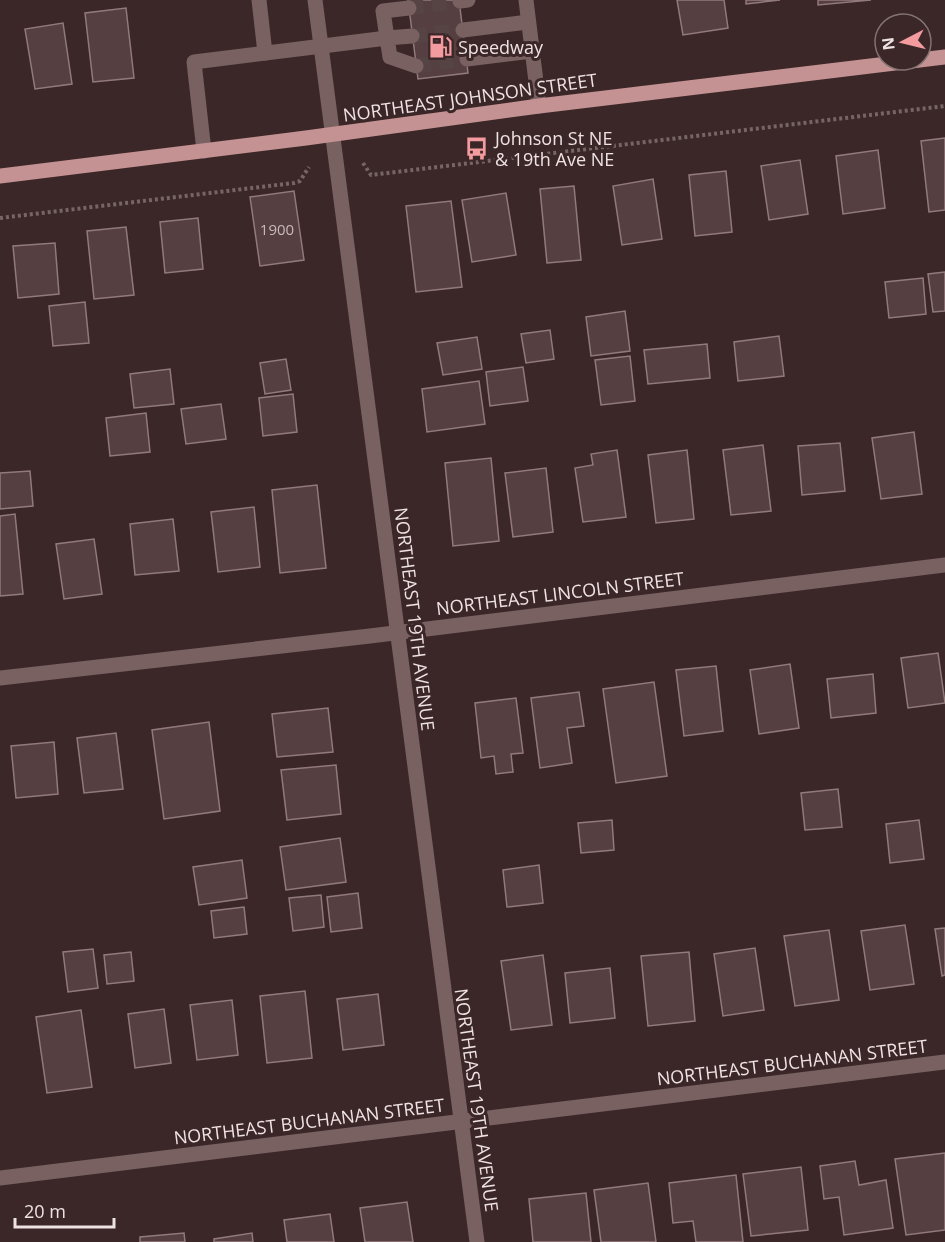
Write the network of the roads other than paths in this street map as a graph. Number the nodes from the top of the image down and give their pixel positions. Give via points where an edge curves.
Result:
1 (259, 0) edge
2 (315, 0) edge
3 (526, 0) edge
4 (409, 8) tunnel mouth
5 (528, 22) junction
6 (463, 30) tunnel mouth
7 (412, 36) tunnel mouth
8 (387, 38) junction
9 (320, 47) junction
10 (532, 51) junction
11 (265, 53) junction
12 (945, 57) edge
13 (467, 59) tunnel mouth
14 (416, 66) tunnel mouth
15 (539, 106) junction
16 (331, 135) junction
17 (204, 151) junction
18 (0, 176) edge
19 (945, 565) edge
20 (396, 632) junction
21 (0, 678) edge
22 (945, 1062) edge
23 (461, 1123) junction
24 (0, 1178) edge
25 (477, 1242) edge

1 - 11 street
2 - 9 street, NORTHEAST 19TH AVENUE
3 - 5 street
4 - 8 street via 383,11
5 - 6 street
5 - 10 street
7 - 8 street
8 - 9 street
8 - 14 street via 390,57
9 - 11 street
9 - 16 street, NORTHEAST 19TH AVENUE
10 - 13 street
10 - 15 street
11 - 17 street via 194,62
12 - 15 main road, NORTHEAST JOHNSON STREET
15 - 16 main road, NORTHEAST JOHNSON STREET
16 - 17 main road, NORTHEAST JOHNSON STREET
16 - 20 street, NORTHEAST 19TH AVENUE
17 - 18 main road, NORTHEAST JOHNSON STREET
19 - 20 street, NORTHEAST LINCOLN STREET
20 - 21 street, NORTHEAST LINCOLN STREET
20 - 23 street, NORTHEAST 19TH AVENUE
22 - 23 street, NORTHEAST BUCHANAN STREET
23 - 24 street, NORTHEAST BUCHANAN STREET
23 - 25 street, NORTHEAST 19TH AVENUE

